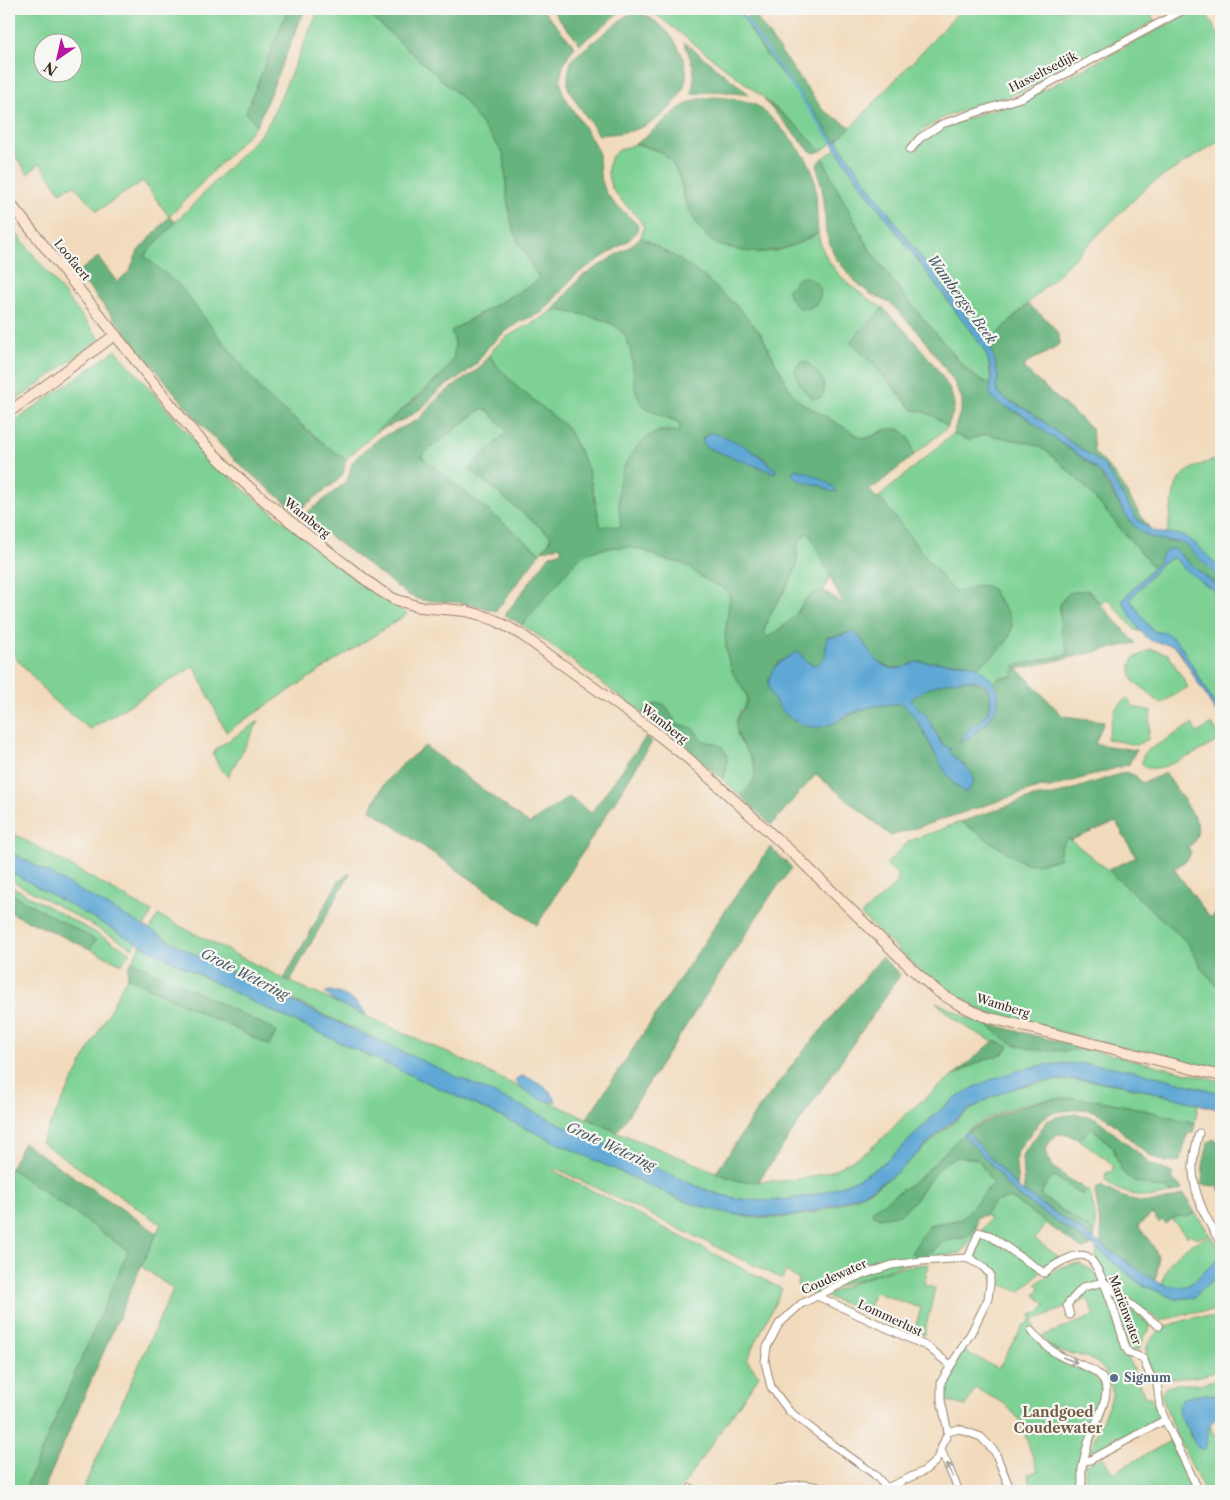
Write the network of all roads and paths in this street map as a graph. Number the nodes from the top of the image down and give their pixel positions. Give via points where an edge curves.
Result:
1 (1185, 9) edge
2 (910, 150) dead end
3 (9, 202) edge
4 (117, 338) junction
5 (9, 412) edge
6 (1221, 1076) edge
7 (1199, 1133) dead end
8 (1221, 1244) edge
9 (973, 1261) junction
10 (1104, 1282) junction
11 (817, 1296) junction
12 (1070, 1315) dead end
13 (1160, 1326) dead end
14 (1031, 1331) dead end
15 (950, 1366) junction
16 (1165, 1420) junction
17 (948, 1432) junction
18 (941, 1450) junction
19 (1084, 1461) junction
20 (1081, 1488) edge
21 (882, 1490) edge
22 (772, 1491) edge
23 (826, 1491) edge
24 (959, 1491) edge
25 (1012, 1491) edge
26 (1090, 1491) edge
27 (1199, 1491) edge

1 - 2 street, Hasseltsedijk via 1023,96 942,124 920,138
3 - 4 street, Loofaert
4 - 5 street
4 - 6 street, Wamberg via 186,424 261,497 308,536 394,599 420,607 481,615 530,641 690,760 937,991 983,1016
7 - 8 street via 1193,1171 1196,1187 1207,1219
9 - 10 street, Mariënwater via 969,1256 979,1232 989,1235 1044,1273 1056,1264 1082,1255 1091,1259
9 - 11 street, Coudewater via 966,1258 892,1265 853,1278
9 - 15 street via 990,1274 988,1298
10 - 12 street via 1083,1287 1067,1306
10 - 13 street
10 - 16 street, Mariënwater via 1126,1348 1129,1353 1143,1358 1157,1384
11 - 15 street, Lommerlust via 928,1347
11 - 21 street, Coudewater via 801,1304 779,1324 767,1347 765,1362 771,1386 789,1411 874,1474
14 -> 19 street via 1059,1356 1090,1368 1103,1380 1105,1398
15 - 17 street via 941,1382
16 - 19 street
16 - 27 street, Mariënwater
17 - 18 street, Coudewater
17 - 25 street via 959,1429 981,1437 996,1452
18 - 21 street, Coudewater via 936,1461 924,1471
24 -> 18 street
19 - 20 street
20 - 26 street
22 - 23 street via 800,1484

